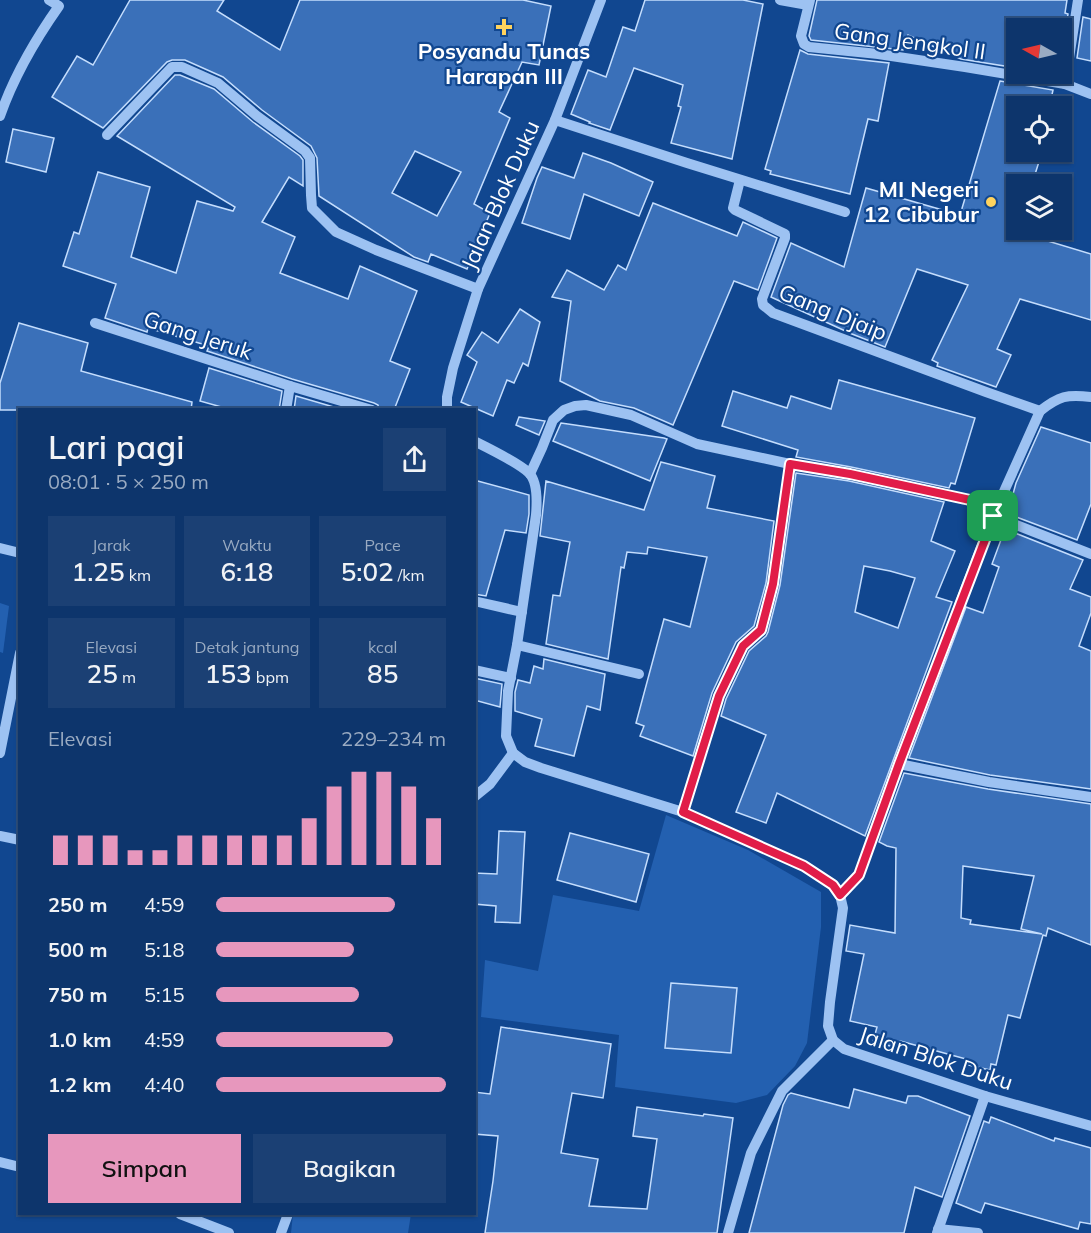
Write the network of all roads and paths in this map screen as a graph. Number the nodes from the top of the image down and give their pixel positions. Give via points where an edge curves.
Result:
1 (49, 0) edge
2 (601, 0) edge
3 (780, 0) edge
4 (1078, 0) edge
5 (63, 3) edge
6 (809, 3) edge
7 (1072, 39) edge
8 (1006, 74) edge
9 (1065, 84) edge
10 (1091, 94) edge
11 (0, 116) edge
12 (555, 120) junction
13 (107, 135) dead end
14 (740, 180) junction
15 (845, 212) dead end
16 (478, 289) junction
17 (95, 322) dead end
18 (290, 386) junction
19 (1091, 397) edge
20 (286, 408) edge
21 (366, 408) edge
22 (447, 408) edge
23 (1040, 411) junction
24 (476, 442) edge
25 (790, 464) junction
26 (530, 474) junction
27 (998, 506) junction
28 (993, 516) junction
29 (0, 548) edge
30 (18, 552) edge
31 (1091, 554) edge
32 (476, 602) edge
33 (522, 612) junction
34 (517, 645) junction
35 (18, 663) edge
36 (476, 670) edge
37 (639, 674) dead end
38 (511, 678) junction
39 (0, 753) edge
40 (513, 753) junction
41 (899, 764) junction
42 (476, 795) edge
43 (1091, 797) edge
44 (683, 812) junction
45 (0, 836) edge
46 (18, 840) edge
47 (840, 895) junction
48 (834, 1041) junction
49 (985, 1096) junction
50 (1091, 1126) edge
51 (0, 1162) edge
52 (18, 1166) edge
53 (183, 1215) edge
54 (288, 1215) edge
55 (937, 1231) edge
56 (229, 1233) edge
57 (281, 1233) edge
58 (728, 1233) edge
59 (978, 1233) edge

1 - 5 street
2 - 12 street, Jalan Blok Duku
3 - 6 street, Gang Jengkol II
4 - 7 street
5 - 11 street via 39,34
6 - 8 street, Gang Jengkol II via 801,36 808,47
9 - 10 street, Gang Jengkol II
12 - 14 street
12 - 16 street, Jalan Blok Duku
13 - 16 street via 172,67 182,67 218,83 305,151 310,158 312,208 336,232
14 - 15 street
14 - 23 street, Gang Djaip via 735,210 785,234 762,299 773,313
16 - 22 street, Jalan Blok Duku via 453,368
17 - 18 street, Gang Jeruk
18 - 20 street
18 - 21 street, Gang Jeruk
19 - 23 street via 1062,396
23 - 27 street
24 - 26 street
25 - 26 street via 697,444 631,415 586,405 564,410 553,420
25 - 27 street
25 - 44 street via 773,584 761,630 743,646 719,696
26 - 33 street via 537,495 536,515
27 - 28 street
28 - 31 street
28 - 41 street
29 - 30 street
32 - 33 street
33 - 34 street
34 - 37 street
34 - 38 street
35 - 39 street
36 - 38 street
38 - 40 street via 506,736
40 - 42 street via 490,784
40 - 44 street via 542,768
41 - 43 street
41 - 47 street via 859,875
44 - 47 street via 804,866 833,885
45 - 46 street
47 - 48 street, Jalan Blok Duku via 843,908 828,1026
48 - 49 street, Jalan Blok Duku via 844,1049
48 - 58 street via 782,1091 751,1153
49 - 50 street, Jalan Blok Duku
49 - 55 street
51 - 52 street
53 - 56 street
54 - 57 street
55 - 59 street

